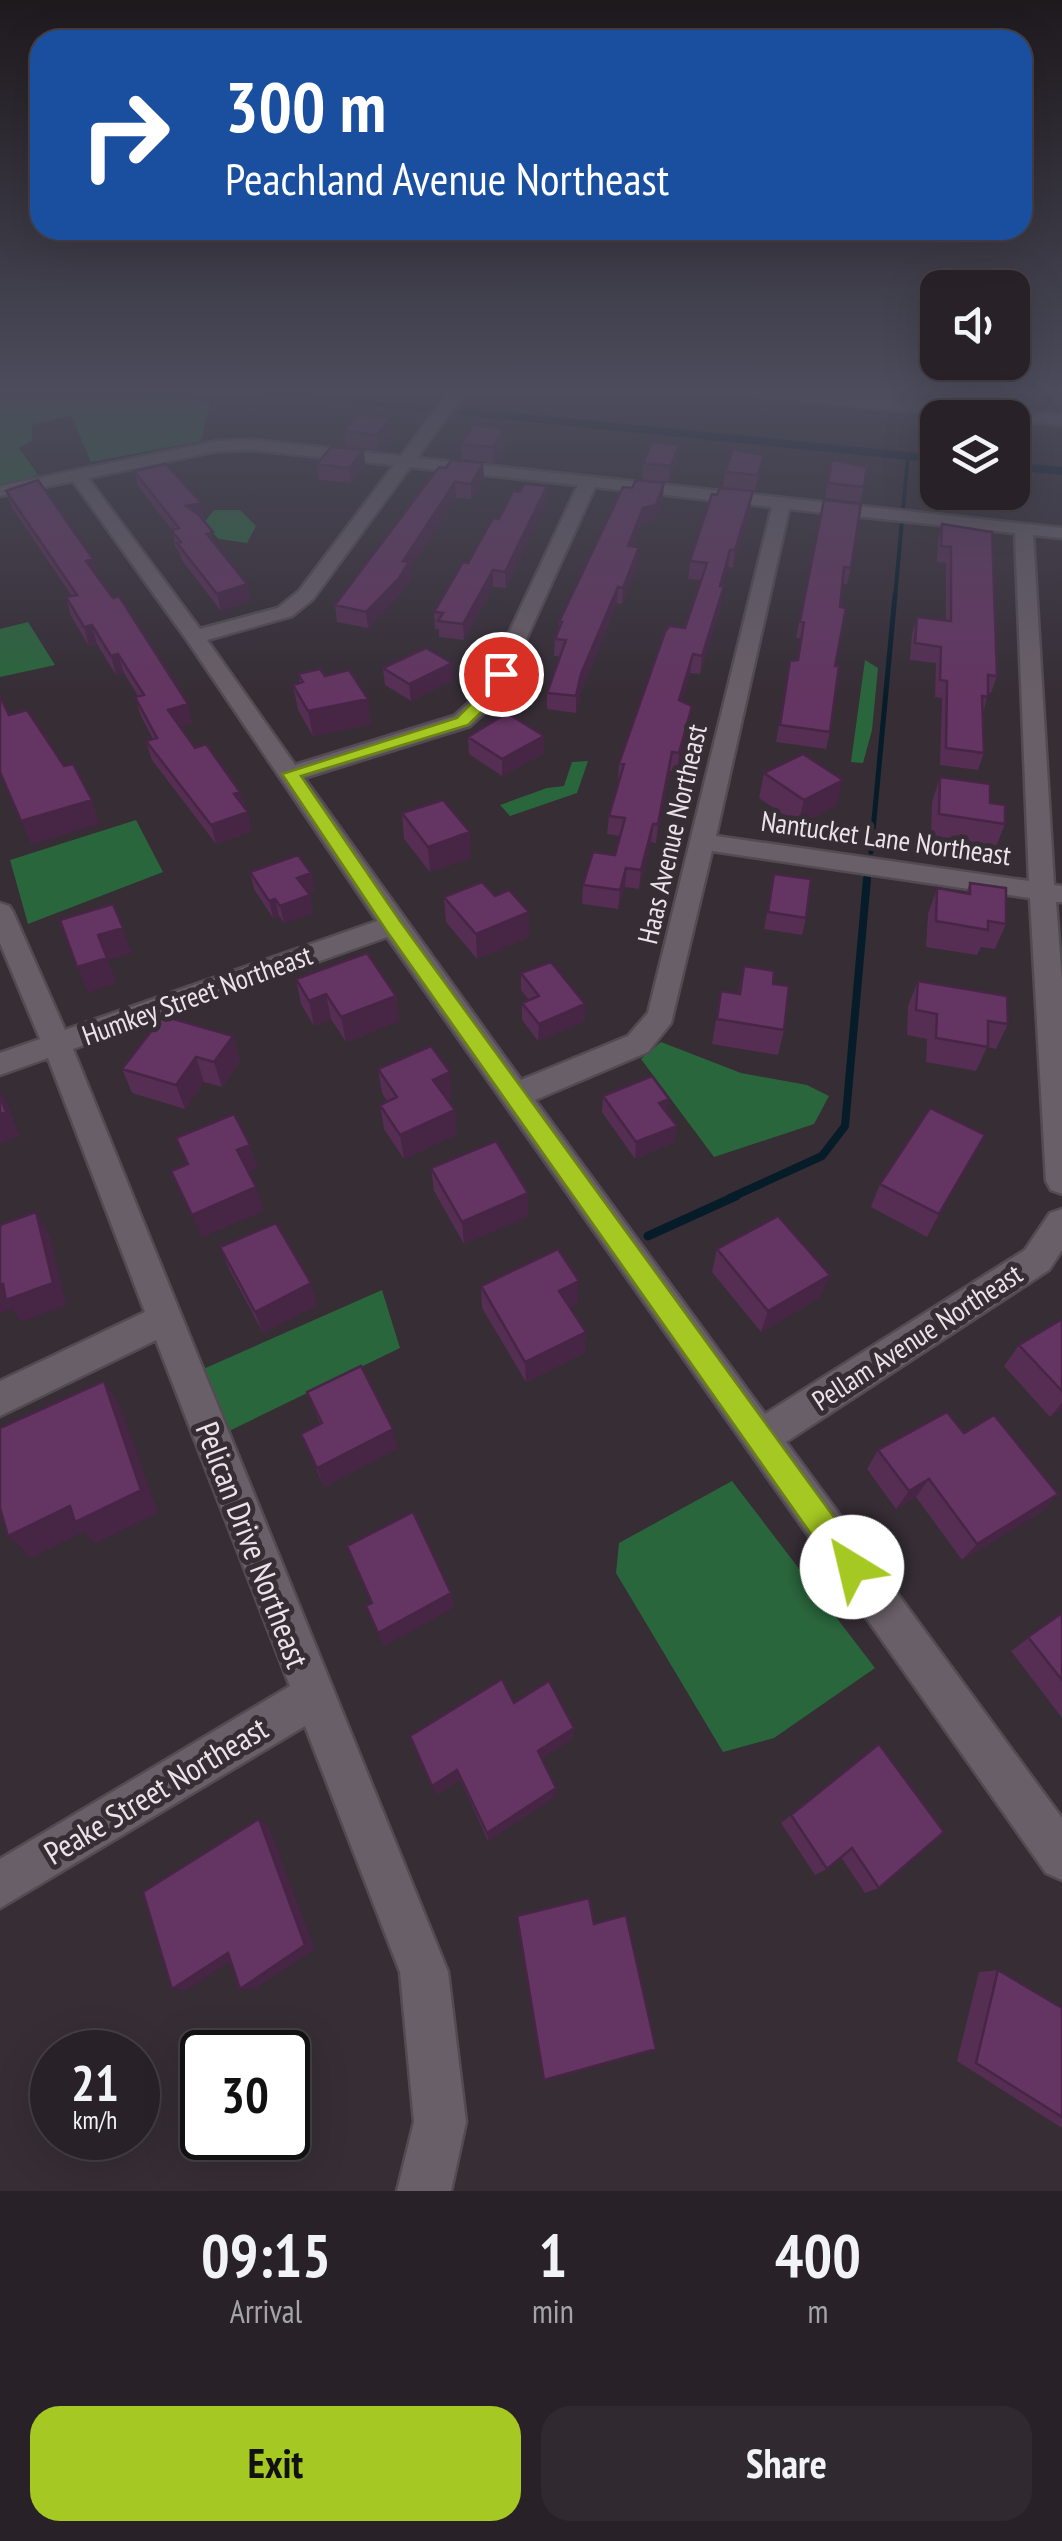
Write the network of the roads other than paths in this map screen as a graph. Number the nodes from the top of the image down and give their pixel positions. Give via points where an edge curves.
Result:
1 (90, 494) edge
2 (381, 494) edge
3 (584, 494) edge
4 (711, 494) edge
5 (782, 502) junction
6 (1024, 530) junction
7 (1062, 533) edge
8 (195, 637) junction
9 (291, 774) junction
10 (701, 842) junction
11 (1052, 893) edge
12 (0, 912) edge
13 (393, 926) junction
14 (56, 1045) junction
15 (0, 1064) edge
16 (516, 1095) junction
17 (1062, 1181) edge
18 (1062, 1223) edge
19 (163, 1320) junction
20 (0, 1399) edge
21 (760, 1438) junction
22 (312, 1697) junction
23 (1062, 1857) edge
24 (0, 1885) edge
25 (424, 2191) edge

1 - 8 street
2 - 8 street via 285,612
3 - 9 street via 513,653 462,722
4 - 5 street
5 - 6 street
5 - 10 street, Haas Avenue Northeast
6 - 7 street
6 - 11 street
8 - 9 street
9 - 13 street
10 - 11 street, Nantucket Lane Northeast
10 - 16 street, Haas Avenue Northeast via 661,1016 638,1044
11 - 17 street
12 - 14 street, Pelican Drive Northeast
13 - 14 street, Humkey Street Northeast
13 - 16 street
14 - 15 street, Humkey Street Northeast
14 - 19 street, Pelican Drive Northeast
16 - 21 street
18 - 21 street, Pellam Avenue Northeast via 1038,1260
19 - 20 street
19 - 22 street, Pelican Drive Northeast
21 - 23 street
22 - 24 street, Peake Street Northeast
22 - 25 street, Pelican Drive Northeast via 424,1972 440,2122

